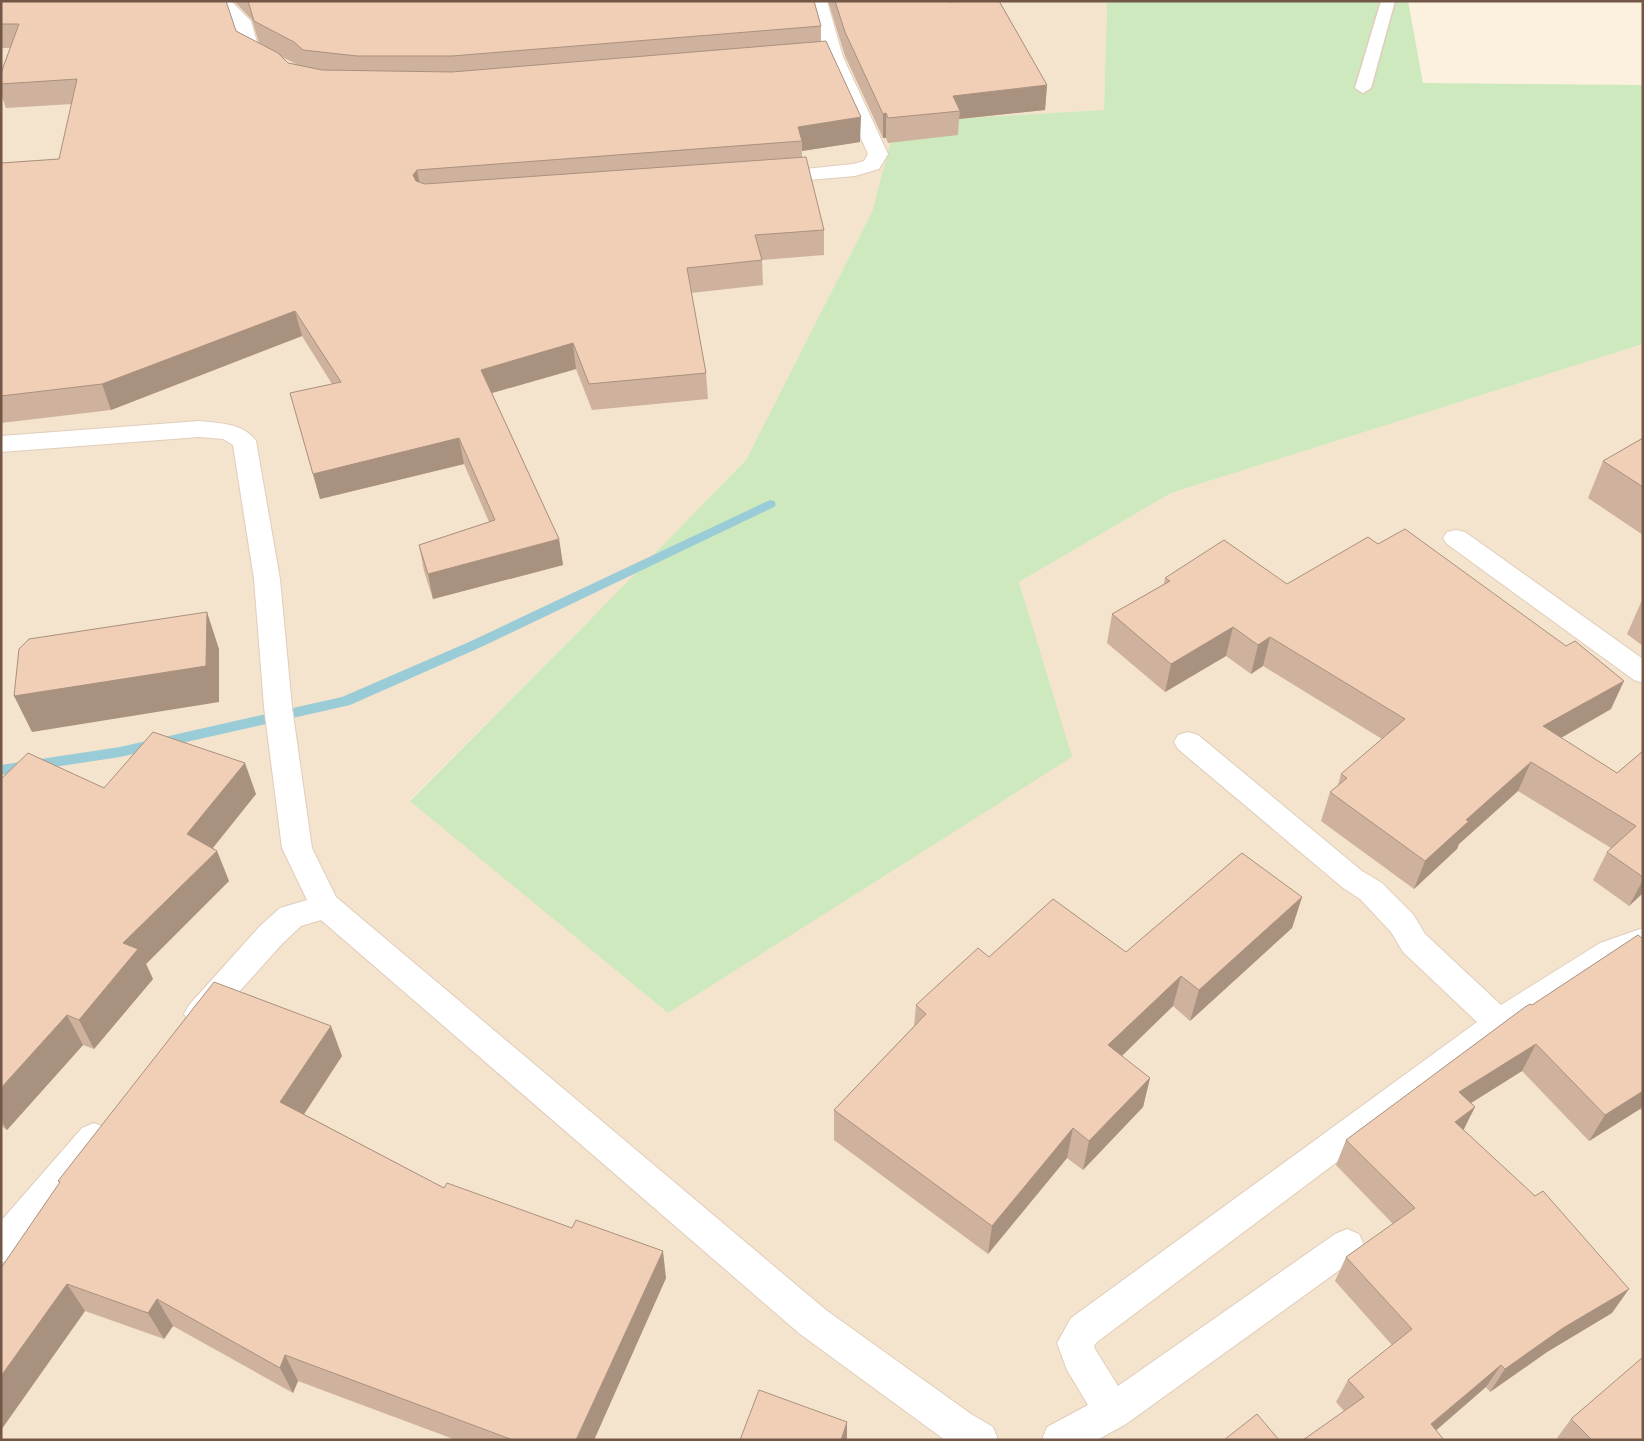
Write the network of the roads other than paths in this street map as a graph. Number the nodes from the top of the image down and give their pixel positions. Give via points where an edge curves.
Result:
1 (220, 1) edge
2 (818, 1) edge
3 (1388, 1) edge
4 (834, 57) junction
5 (814, 58) edge
6 (283, 68) edge
7 (1363, 88) dead end
8 (752, 179) edge
9 (1, 444) edge
10 (1456, 538) dead end
11 (1643, 673) edge
12 (1188, 742) dead end
13 (324, 906) junction
14 (1643, 940) edge
15 (1499, 1023) junction
16 (182, 1035) edge
17 (111, 1118) edge
18 (1347, 1245) dead end
19 (1, 1247) edge
20 (1113, 1411) junction
21 (980, 1440) edge
22 (1060, 1440) edge

1 - 6 street via 242,21 250,49
2 - 4 street
3 - 7 lane
4 - 5 street
4 - 8 street via 878,154 872,165 855,170
9 - 13 street via 199,429 228,432 244,441 267,579 280,720 297,848
10 - 11 street
12 - 15 street via 1352,879 1371,891 1402,923 1414,943
13 - 16 street via 291,917 271,935
13 - 21 street via 395,963 813,1322
14 - 15 street via 1611,952
15 - 20 street via 1084,1330 1075,1343 1080,1358
17 - 19 street
18 - 20 street
20 - 22 street

